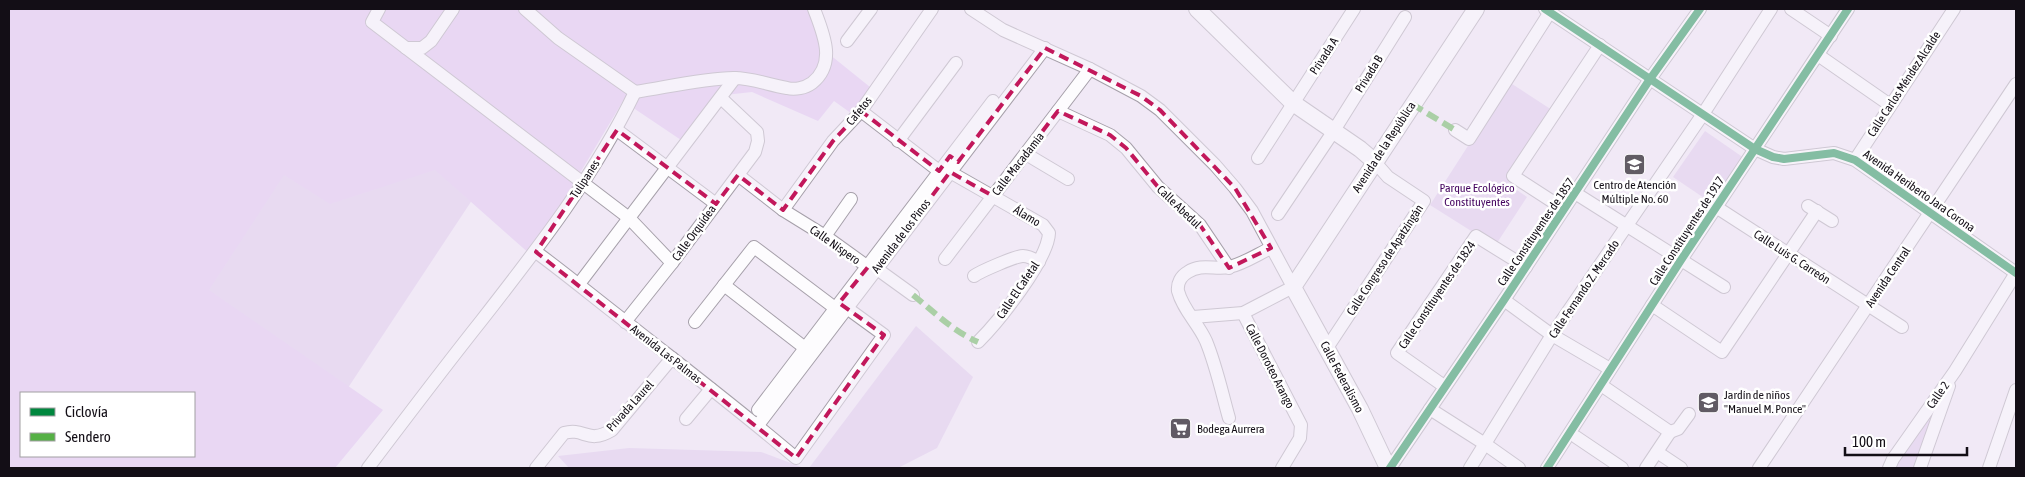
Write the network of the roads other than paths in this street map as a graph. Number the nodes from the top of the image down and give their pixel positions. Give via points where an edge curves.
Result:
1 (379, 9) edge
2 (453, 9) edge
3 (525, 9) edge
4 (814, 9) edge
5 (871, 9) edge
6 (932, 9) edge
7 (971, 9) edge
8 (1198, 9) edge
9 (1354, 9) edge
10 (1476, 9) edge
11 (1700, 9) edge
12 (1771, 9) edge
13 (1791, 9) edge
14 (1848, 9) edge
15 (1954, 9) edge
16 (1548, 10) edge
17 (1405, 17) dead end
18 (1831, 36) junction
19 (847, 41) dead end
20 (1041, 46) junction
21 (1600, 46) junction
22 (406, 48) junction
23 (1818, 55) junction
24 (956, 63) dead end
25 (1090, 69) junction
26 (736, 78) junction
27 (1650, 79) junction
28 (2016, 84) edge
29 (635, 92) junction
30 (721, 98) junction
31 (1293, 103) junction
32 (1890, 105) junction
33 (861, 111) junction
34 (1058, 111) junction
35 (1703, 114) junction
36 (617, 130) junction
37 (1455, 130) dead end
38 (1333, 132) junction
39 (898, 140) junction
40 (1755, 148) junction
41 (1026, 154) junction
42 (1258, 158) dead end
43 (1855, 160) junction
44 (1374, 162) junction
45 (949, 165) junction
46 (667, 169) junction
47 (738, 175) junction
48 (1068, 179) dead end
49 (583, 182) junction
50 (1575, 193) junction
51 (993, 196) junction
52 (851, 199) dead end
53 (716, 204) junction
54 (1716, 207) junction
55 (1564, 209) junction
56 (782, 210) junction
57 (1932, 213) junction
58 (1278, 214) dead end
59 (629, 218) junction
60 (1832, 221) dead end
61 (1628, 225) junction
62 (1049, 233) joint
63 (825, 236) junction
64 (1271, 248) junction
65 (536, 252) junction
66 (1788, 255) junction
67 (945, 259) dead end
68 (1681, 260) junction
69 (1038, 262) junction
70 (672, 263) junction
71 (1526, 267) junction
72 (872, 268) junction
73 (1229, 268) junction
74 (2016, 273) edge
75 (974, 276) dead end
76 (579, 284) junction
77 (724, 285) junction
78 (1293, 287) junction
79 (1724, 287) dead end
80 (913, 295) dead end
81 (1504, 300) junction
82 (1652, 305) junction
83 (1869, 305) junction
84 (841, 306) junction
85 (1243, 313) junction
86 (1193, 317) junction
87 (625, 322) junction
88 (695, 322) dead end
89 (1902, 327) dead end
90 (1552, 335) junction
91 (978, 342) dead end
92 (805, 348) junction
93 (1327, 348) junction
94 (672, 358) junction
95 (1610, 369) junction
96 (1955, 371) junction
97 (1601, 385) junction
98 (1444, 386) junction
99 (711, 389) junction
100 (2016, 390) edge
101 (1430, 409) junction
102 (1689, 414) dead end
103 (1229, 418) dead end
104 (686, 419) dead end
105 (754, 422) junction
106 (1670, 432) junction
107 (1576, 437) dead end
108 (1485, 444) junction
109 (1657, 452) junction
110 (543, 466) edge
111 (368, 468) edge
112 (1282, 468) edge
113 (1389, 468) edge
114 (1470, 468) edge
115 (1518, 468) edge
116 (1547, 468) edge
117 (1622, 468) edge
118 (1646, 468) edge
119 (1681, 468) edge
120 (1759, 468) edge
121 (1889, 468) edge
122 (1920, 468) edge
123 (1989, 468) edge

1 - 22 street via 372,22
2 - 22 street via 431,41 422,48
3 - 29 street via 558,38
4 - 26 street via 827,51 825,66 818,78 799,89
5 - 19 street
6 - 33 street, Cafetos
7 - 20 street via 1003,30
8 - 31 main road
9 - 31 street, Privada A
10 - 44 main road, Avenida de la República
11 - 27 street, Calle Constituyentes de 1857
12 - 35 street, Calle Fernando Z. Mercado
13 - 18 street
14 - 18 street, Calle Constituyentes de 1917
15 - 32 street, Calle Carlos Méndez Alcalde
16 - 21 street, Avenida Heriberto Jara Corona
16 - 37 street via 1469,139
17 - 38 street, Privada B
18 - 23 street, Calle Constituyentes de 1917
20 - 25 street
20 - 45 street, Avenida de los Pinos
21 - 27 street, Avenida Heriberto Jara Corona
21 - 55 street via 1513,176
22 - 49 street
23 - 32 street
23 - 40 street, Calle Constituyentes de 1917
24 - 39 street
25 - 34 street, Calle Macadamia
25 - 64 street via 1160,110 1235,188 1252,211
26 - 29 street via 699,80
26 - 30 street
27 - 35 street, Avenida Heriberto Jara Corona
27 - 50 street, Calle Constituyentes de 1857
28 - 57 street, Avenida Central
29 - 36 street, Tulipanes
30 - 46 street
30 - 47 street, Calle Orquídea via 757,132 755,152
31 - 38 main road
31 - 42 street, Privada A
32 - 43 street, Calle Carlos Méndez Alcalde
33 - 39 street, Álamo
33 - 56 street, Cafetos via 833,141
34 - 41 street, Calle Macadamia
34 - 73 street, Calle Abedul via 1110,135 1126,148 1158,187 1200,225
35 - 40 street, Avenida Heriberto Jara Corona
35 - 61 street, Calle Fernando Z. Mercado
36 - 46 street
36 - 49 street, Tulipanes
38 - 44 main road
38 - 58 street, Privada B
39 - 45 street, Álamo
40 - 43 street, Avenida Heriberto Jara Corona via 1784,159 1834,153
40 - 54 street, Calle Constituyentes de 1917
41 - 48 street
41 - 51 street, Calle Macadamia
43 - 57 street, Avenida Heriberto Jara Corona
44 - 78 main road, Avenida de la República
44 - 93 street, Calle Congreso de Apatzingán via 1388,177 1424,201
45 - 51 street, Álamo
45 - 72 street, Avenida de los Pinos
46 - 53 street
46 - 59 street
47 - 53 street, Calle Orquídea
47 - 56 street, Calle Níspero
49 - 59 street
49 - 65 street, Tulipanes
50 - 55 street, Calle Constituyentes de 1857
50 - 61 street
51 - 62 street, Álamo via 1043,224
51 - 67 street, Calle Macadamia
52 - 63 street
53 - 70 street, Calle Orquídea
54 - 66 street, Calle Luis G. Carreón
54 - 68 street, Calle Constituyentes de 1917
55 - 71 street, Calle Constituyentes de 1857
56 - 63 street, Calle Níspero
57 - 74 street, Avenida Heriberto Jara Corona
57 - 83 street, Avenida Central
59 - 70 street
59 - 76 street
60 - 66 street via 1813,208
61 - 68 street
61 - 90 street, Calle Fernando Z. Mercado
62 - 69 street, Calle El Cafetal via 1049,241
63 - 72 street, Calle Níspero
64 - 73 street
64 - 78 street
65 - 76 street, Avenida Las Palmas
65 - 111 street, Tulipanes
66 - 82 street via 1722,352
66 - 83 street, Calle Luis G. Carreón
68 - 79 street
68 - 82 street, Calle Constituyentes de 1917
69 - 75 street via 1019,256
69 - 91 street, Calle El Cafetal via 1012,302
70 - 87 street, Calle Orquídea
71 - 81 street, Calle Constituyentes de 1857
71 - 98 street, Calle Constituyentes de 1824 via 1476,236 1397,353
72 - 80 street, Calle Níspero
72 - 84 street, Avenida de los Pinos
73 - 86 street via 1207,266 1181,277 1178,289 1184,306
74 - 96 street, Calle 2
76 - 87 street, Avenida Las Palmas
77 - 84 street via 754,247
77 - 88 street
77 - 92 street
78 - 85 street, Calle Doroteo Arango
78 - 93 main road, Calle Federalismo
81 - 90 street
81 - 98 street, Calle Constituyentes de 1857
82 - 95 street, Calle Constituyentes de 1917
83 - 89 street, Calle Luis G. Carreón
83 - 120 street, Avenida Central
84 - 92 street, Avenida de los Pinos
84 - 105 street, Avenida de los Pinos
84 - 105 street, Avenida Las Palmas via 884,336 796,458
85 - 86 street
85 - 112 street, Calle Doroteo Arango via 1301,425 1300,438
86 - 103 street via 1206,341
87 - 94 street, Avenida Las Palmas
90 - 95 street
90 - 108 street, Calle Fernando Z. Mercado
92 - 105 street, Avenida de los Pinos
93 - 113 main road, Calle Federalismo
94 - 99 street, Avenida Las Palmas
94 - 110 street, Privada Laurel via 612,430 593,437 571,431 564,433
95 - 97 street, Calle Constituyentes de 1917
96 - 121 street, Calle 2
96 - 122 street, Calle 2
97 - 106 street
97 - 116 street, Calle Constituyentes de 1917
98 - 101 street, Calle Constituyentes de 1857
99 - 104 street
99 - 105 street, Avenida Las Palmas
100 - 123 street
101 - 108 street
101 - 113 street, Calle Constituyentes de 1857
102 - 106 street via 1678,429
106 - 109 street
107 - 117 street
108 - 114 street, Calle Fernando Z. Mercado
108 - 115 street
109 - 118 street
109 - 119 street

